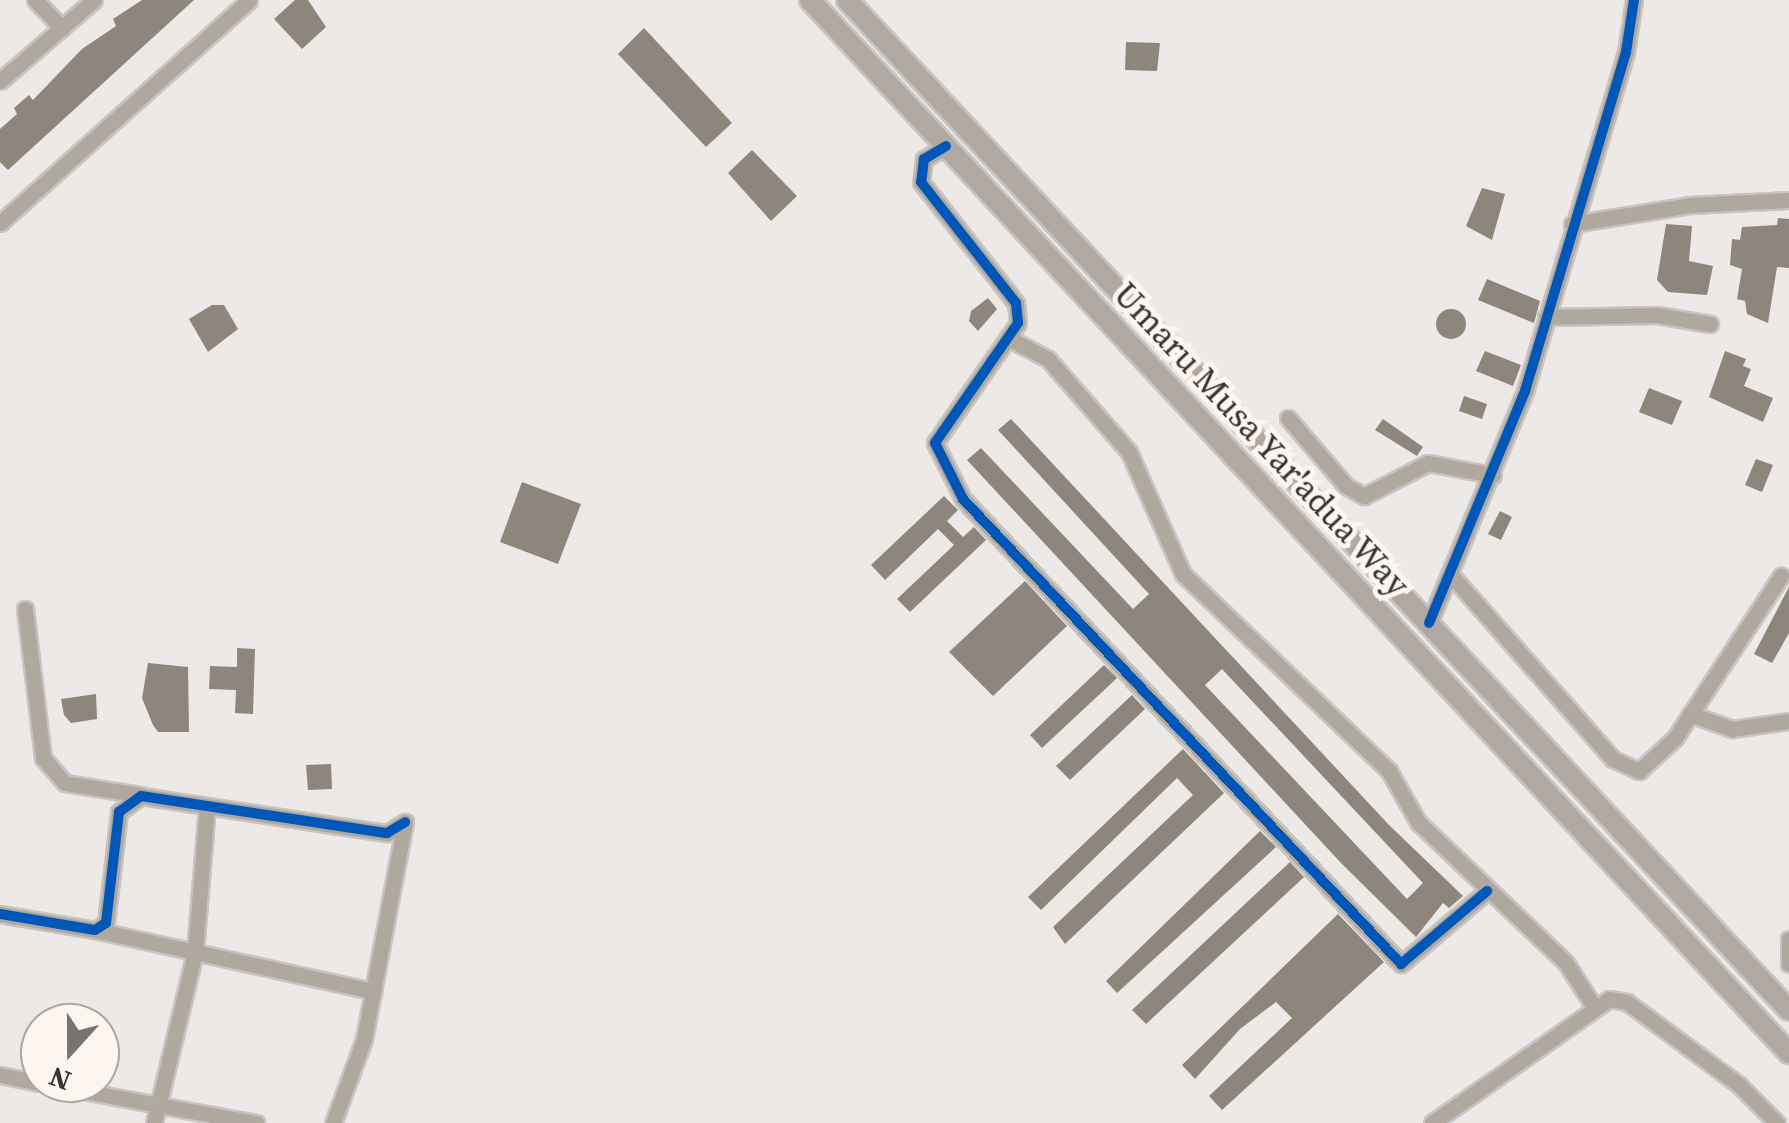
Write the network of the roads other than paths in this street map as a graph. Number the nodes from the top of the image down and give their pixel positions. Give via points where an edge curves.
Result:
1 (35, 0) edge
2 (94, 0) edge
3 (249, 0) edge
4 (810, 0) edge
5 (847, 0) edge
6 (1634, 0) edge
7 (62, 28) junction
8 (0, 81) edge
9 (946, 146) junction
10 (1789, 200) edge
11 (0, 223) edge
12 (1572, 224) junction
13 (1546, 317) junction
14 (1710, 324) dead end
15 (1012, 340) junction
16 (1288, 418) dead end
17 (1493, 475) junction
18 (1452, 576) junction
19 (1781, 576) dead end
20 (25, 609) dead end
21 (1429, 623) junction
22 (1690, 714) junction
23 (1789, 721) edge
24 (141, 796) junction
25 (207, 806) junction
26 (1487, 891) junction
27 (0, 914) edge
28 (95, 930) junction
29 (1789, 939) edge
30 (195, 952) junction
31 (1789, 964) edge
32 (373, 991) junction
33 (1593, 1005) junction
34 (1789, 1010) edge
35 (1789, 1053) edge
36 (112, 1103) edge
37 (156, 1115) edge
38 (256, 1123) edge
39 (333, 1123) edge
40 (1432, 1123) edge
41 (1776, 1123) edge

1 - 7 street
2 - 7 street
3 - 11 street
4 - 9 main road, Umaru Musa Yar'adua Way
5 - 21 main road, Umaru Musa Yar'adua Way
6 - 12 street via 1626,52
7 - 8 street
9 - 15 street via 924,158 921,182 1016,304
9 - 35 main road, Umaru Musa Yar'adua Way
10 - 12 street via 1690,205
12 - 13 street
13 - 14 street via 1656,315
13 - 17 street
15 - 26 street via 1048,359 1129,452 1183,574 1388,771 1418,822
15 - 26 street via 935,443 963,499 1402,964
16 - 17 street via 1346,486 1364,496 1428,463
17 - 18 street
18 - 21 street
18 - 22 street via 1480,601 1509,648 1628,769 1648,768
19 - 22 street
20 - 24 street via 43,758 65,783
21 - 34 main road, Umaru Musa Yar'adua Way
22 - 23 street via 1732,728
24 - 25 street
24 - 28 street via 119,812 106,923
25 - 30 street
25 - 32 street via 387,833 405,822
26 - 33 street via 1566,963
27 - 28 street
28 - 30 street
29 - 31 street
30 - 32 street
30 - 37 street
32 - 39 street via 364,1039
33 - 40 street
33 - 41 street via 1627,1002 1738,1085
36 - 37 street
37 - 38 street

